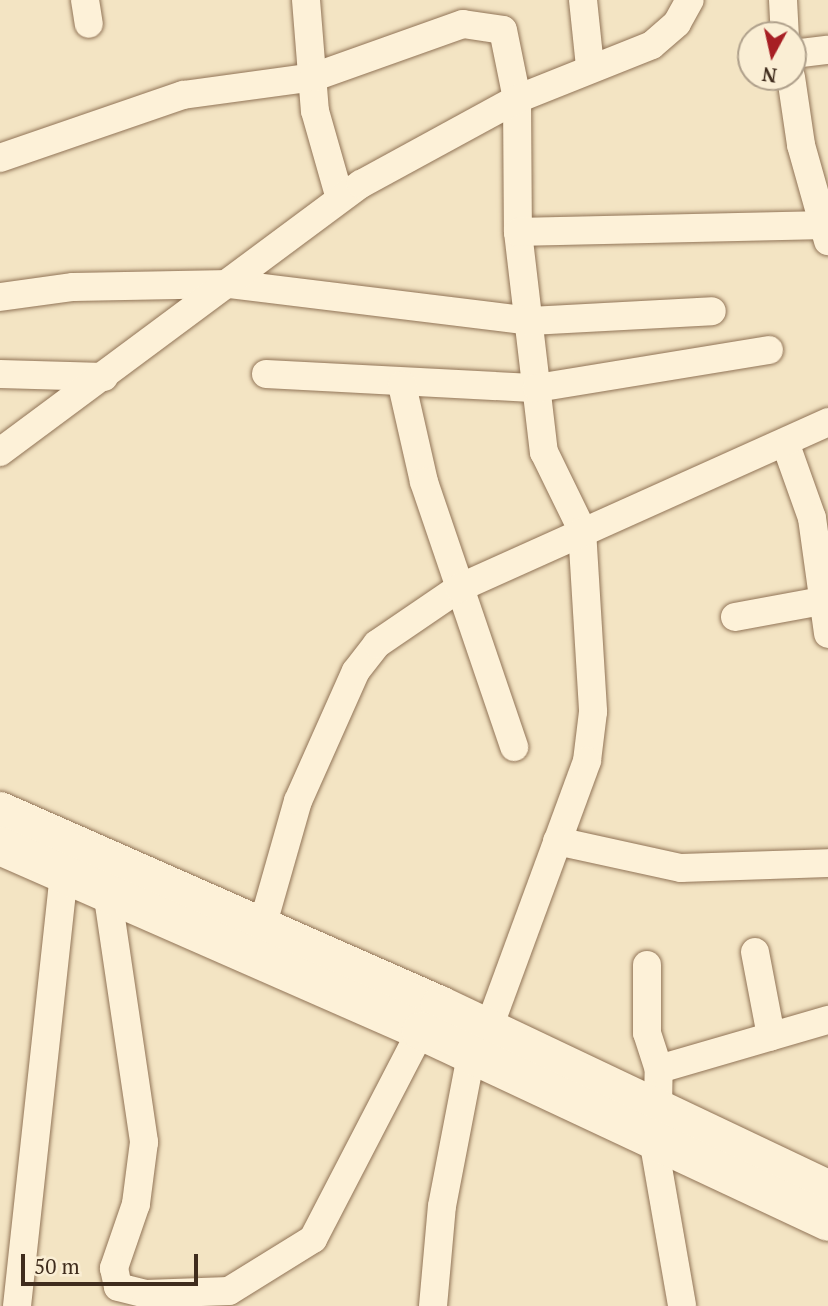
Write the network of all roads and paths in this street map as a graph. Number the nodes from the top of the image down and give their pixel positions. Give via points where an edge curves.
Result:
1 (306, 0) edge
2 (583, 0) edge
3 (690, 0) edge
4 (783, 0) edge
5 (784, 21) edge
6 (828, 50) edge
7 (807, 52) edge
8 (590, 67) junction
9 (314, 77) junction
10 (796, 91) edge
11 (517, 99) junction
12 (815, 144) edge
13 (0, 158) edge
14 (340, 200) junction
15 (518, 232) junction
16 (826, 233) edge
17 (230, 284) junction
18 (0, 297) edge
19 (712, 311) dead end
20 (530, 321) junction
21 (769, 350) dead end
22 (0, 374) edge
23 (266, 374) dead end
24 (104, 377) junction
25 (402, 384) junction
26 (537, 387) junction
27 (828, 422) edge
28 (786, 445) junction
29 (0, 452) edge
30 (820, 514) edge
31 (582, 530) junction
32 (459, 588) junction
33 (827, 601) edge
34 (735, 617) dead end
35 (828, 634) edge
36 (514, 747) dead end
37 (0, 811) edge
38 (557, 841) junction
39 (0, 846) edge
40 (828, 863) edge
41 (64, 873) junction
42 (107, 891) junction
43 (262, 926) junction
44 (755, 952) dead end
45 (647, 965) dead end
46 (828, 1020) edge
47 (421, 1031) junction
48 (771, 1036) junction
49 (479, 1048) junction
50 (659, 1069) junction
51 (655, 1124) junction
52 (828, 1189) edge
53 (828, 1222) edge
54 (17, 1306) edge
55 (433, 1306) edge
56 (682, 1306) edge

1 - 9 street
2 - 8 street
3 - 8 street via 677,23 652,45
4 - 5 street
6 - 7 street
8 - 11 street
9 - 11 street via 463,24 488,23 503,30 511,49
9 - 13 street via 183,95
9 - 14 street via 315,111
10 - 12 street
11 - 14 street
11 - 15 street
12 - 16 street
14 - 17 street
15 - 16 street
15 - 20 street
17 - 18 street via 74,287
17 - 20 street
17 - 24 street
19 - 20 street
20 - 26 street
21 - 26 street
22 - 24 street
23 - 25 street
24 - 29 street
25 - 26 street
25 - 32 street via 424,482
26 - 31 street via 544,452
27 - 28 street
28 - 30 street
28 - 31 street
30 - 33 street
31 - 32 street
31 - 38 street via 591,737
32 - 36 street
32 - 43 street via 377,644 356,671 295,811
33 - 34 street
33 - 35 street
37 - 43 street
38 - 40 street via 681,868
38 - 49 street
39 - 41 street
41 - 42 street
41 - 54 street
42 - 47 street
42 - 47 street via 144,1142 136,1204 114,1268 118,1287 146,1294 229,1291 313,1239
43 - 49 street
44 - 48 street
45 - 50 street via 646,1032
46 - 48 street
47 - 49 street
48 - 50 street
49 - 51 street
49 - 55 street via 442,1206
50 - 51 street
51 - 52 street
51 - 53 street
51 - 56 street

